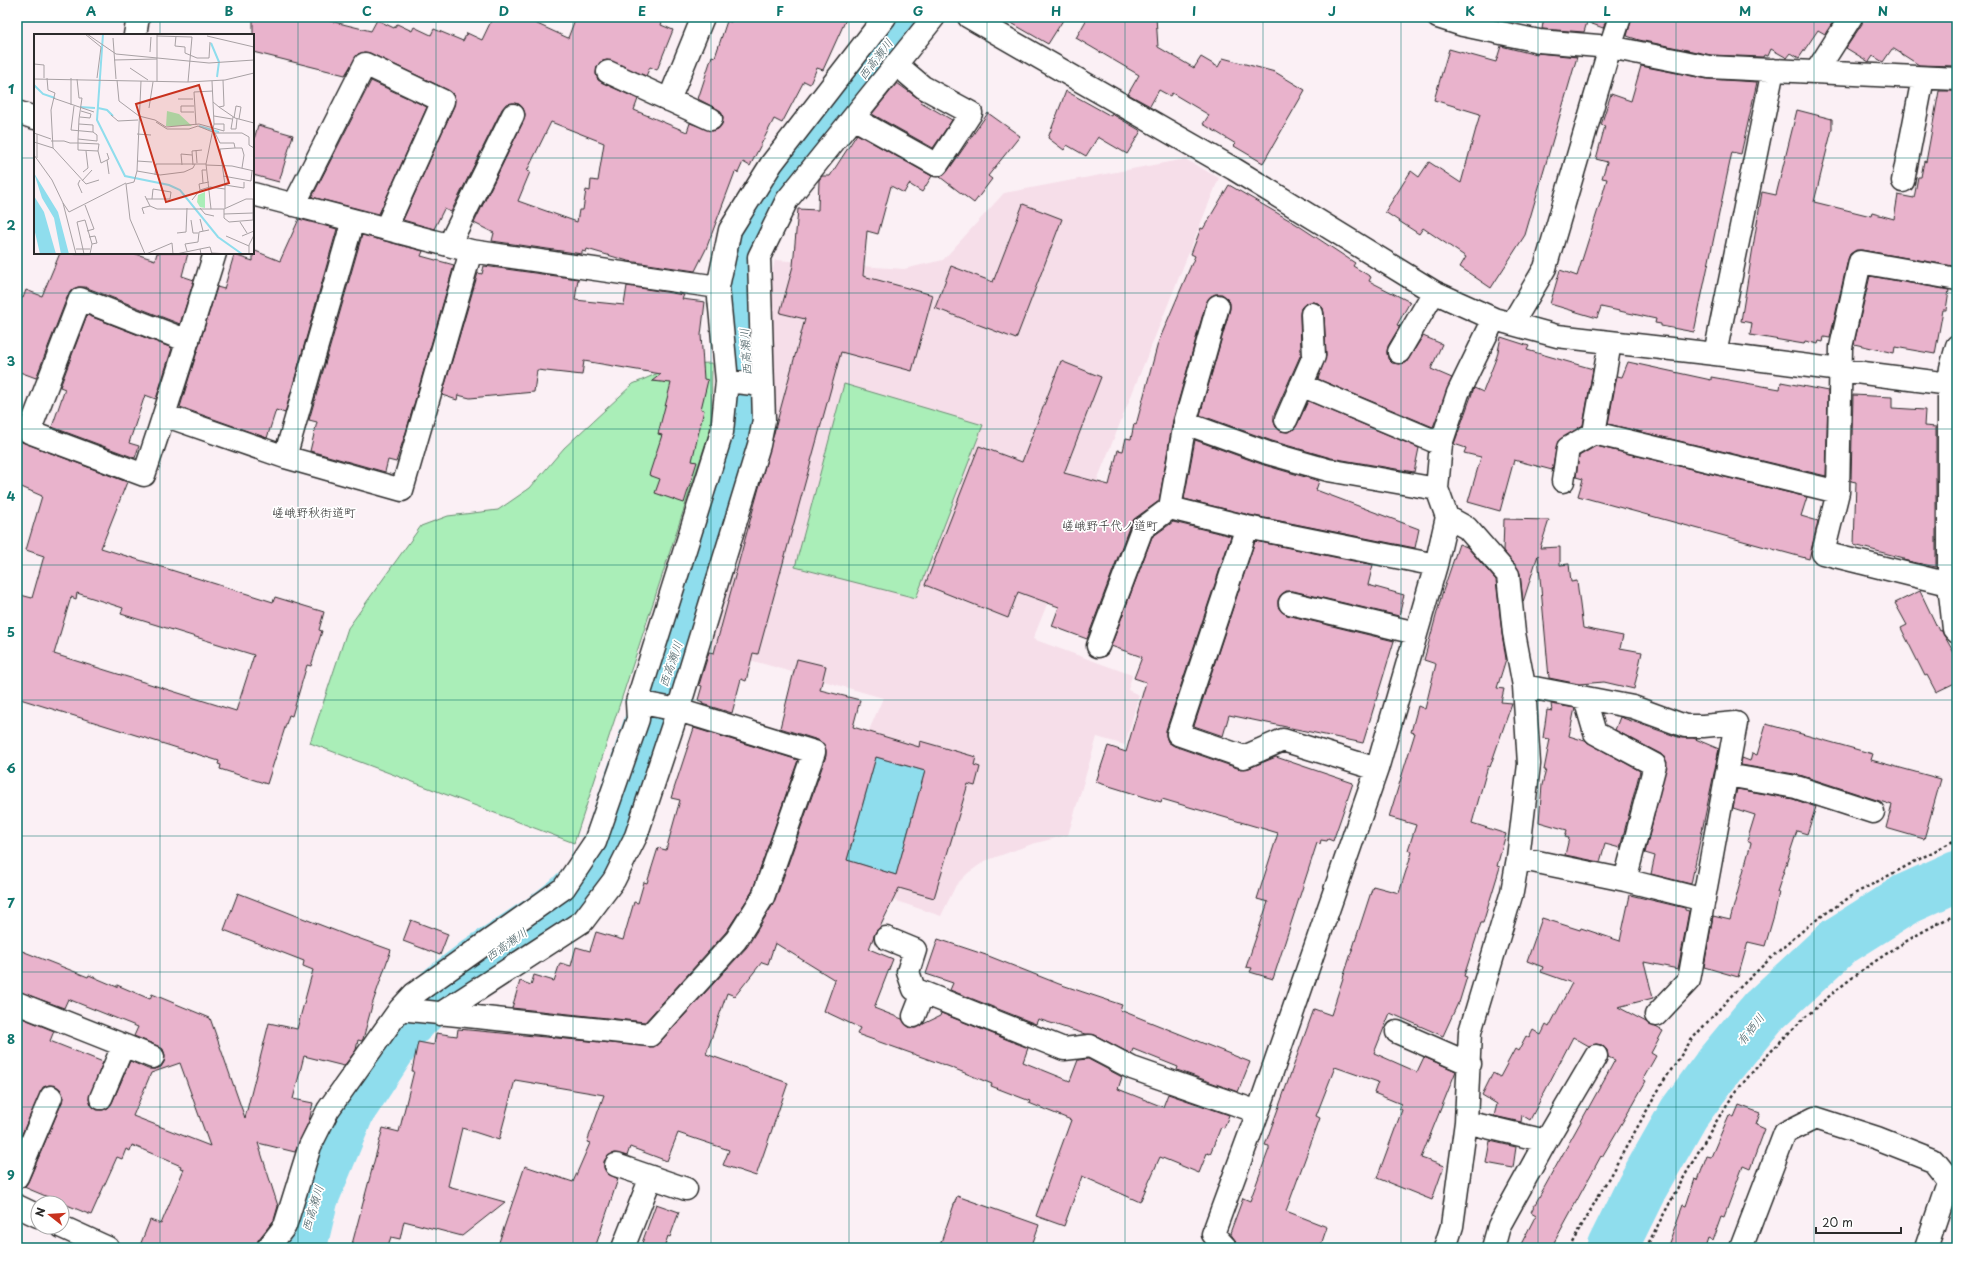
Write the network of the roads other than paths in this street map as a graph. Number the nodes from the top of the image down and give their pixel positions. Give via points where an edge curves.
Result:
1 (138, 17) edge
2 (703, 17) edge
3 (885, 17) edge
4 (934, 17) edge
5 (969, 17) edge
6 (1438, 17) edge
7 (1620, 17) edge
8 (1851, 17) edge
9 (135, 34) edge
10 (1610, 47) junction
11 (896, 64) junction
12 (1773, 70) junction
13 (608, 72) dead end
14 (1816, 72) junction
15 (1923, 78) junction
16 (1957, 79) edge
17 (669, 100) junction
18 (17, 112) edge
19 (513, 115) dead end
20 (34, 118) edge
21 (853, 118) junction
22 (711, 119) dead end
23 (772, 163) junction
24 (1903, 181) dead end
25 (796, 188) junction
26 (254, 194) edge
27 (294, 205) junction
28 (353, 220) junction
29 (386, 228) junction
30 (449, 245) junction
31 (471, 251) junction
32 (215, 254) edge
33 (1957, 279) edge
34 (718, 287) junction
35 (1434, 292) junction
36 (1218, 306) dead end
37 (1312, 314) dead end
38 (1503, 322) junction
39 (188, 340) junction
40 (1610, 343) junction
41 (1957, 346) edge
42 (1399, 352) dead end
43 (1715, 354) junction
44 (1842, 370) junction
45 (727, 381) junction
46 (1953, 384) edge
47 (762, 385) junction
48 (1302, 385) junction
49 (164, 415) junction
50 (1286, 420) dead end
51 (1185, 422) junction
52 (1594, 433) junction
53 (1441, 444) junction
54 (285, 457) junction
55 (1564, 481) dead end
56 (1437, 489) junction
57 (1838, 492) junction
58 (1170, 508) junction
59 (1447, 517) junction
60 (1247, 527) junction
61 (1436, 565) junction
62 (1949, 584) junction
63 (1290, 603) dead end
64 (1957, 632) edge
65 (1416, 633) junction
66 (1098, 646) dead end
67 (1524, 686) junction
68 (1585, 699) junction
69 (637, 702) junction
70 (678, 710) junction
71 (1377, 769) junction
72 (1727, 775) junction
73 (1873, 812) dead end
74 (1518, 858) junction
75 (1625, 880) junction
76 (1704, 900) junction
77 (886, 938) dead end
78 (923, 993) junction
79 (17, 1003) edge
80 (400, 1009) junction
81 (440, 1014) junction
82 (1656, 1015) dead end
83 (914, 1016) dead end
84 (1396, 1032) dead end
85 (123, 1046) junction
86 (1596, 1056) dead end
87 (153, 1057) dead end
88 (1470, 1064) junction
89 (51, 1098) dead end
90 (101, 1098) dead end
91 (1258, 1112) junction
92 (1466, 1122) junction
93 (1546, 1141) junction
94 (616, 1165) dead end
95 (17, 1177) edge
96 (651, 1177) junction
97 (686, 1189) dead end
98 (17, 1206) edge
99 (30, 1212) edge
100 (70, 1231) edge
101 (108, 1248) edge
102 (268, 1248) edge
103 (623, 1248) edge
104 (1226, 1248) edge
105 (1445, 1248) edge
106 (1493, 1248) edge
107 (1742, 1248) edge
108 (1926, 1248) edge

1 - 9 street
2 - 17 street
3 - 23 street
4 - 11 street
5 - 35 street via 1234,169
6 - 10 street via 1463,25 1539,41
7 - 10 street
8 - 14 street
10 - 12 street via 1709,67
10 - 38 street via 1545,268
11 - 21 street
11 - 21 street via 935,95 971,113 937,165
12 - 14 street
12 - 43 street
13 - 17 street
14 - 15 street
15 - 16 street
15 - 24 street
17 - 22 street
18 - 20 street
19 - 30 street
21 - 25 street
23 - 25 street
23 - 34 street via 730,230
25 - 47 street via 787,200 759,257
26 - 27 street
27 - 28 street
27 - 29 street via 365,64 442,101
28 - 29 street
28 - 54 street
29 - 30 street
30 - 31 street
31 - 34 street
31 - 54 street via 402,490
32 - 39 street
33 - 44 street via 1860,262 1841,347
34 - 45 street
35 - 38 street
35 - 42 street
36 - 51 street
37 - 48 street via 1314,356
38 - 40 street via 1556,336
38 - 53 street via 1458,393
39 - 49 street
39 - 49 street via 80,299 29,432 144,475
40 - 43 street
40 - 52 street
41 - 46 street via 1951,368
43 - 44 street
44 - 46 street
44 - 57 street
45 - 47 street
45 - 69 street via 722,432
46 - 62 street
47 - 70 street via 764,420 759,445
48 - 50 street
48 - 53 street
49 - 54 street
51 - 56 street via 1268,453 1328,470
51 - 58 street
52 - 55 street via 1568,448
52 - 57 street
53 - 56 street
56 - 59 street
57 - 62 street via 1823,553
58 - 60 street
58 - 66 street via 1142,528
59 - 61 street
59 - 67 street via 1467,528 1508,574 1514,633
60 - 61 street
60 - 71 street via 1178,734 1244,757 1283,740
61 - 65 street
62 - 64 street via 1954,629
63 - 65 street
65 - 71 street
67 - 68 street
67 - 74 street via 1529,764
68 - 72 street via 1633,707 1685,726 1736,723
68 - 75 street via 1595,733 1655,765
69 - 70 street
69 - 80 street via 638,719 596,842 564,888 414,994
70 - 81 street via 636,836 614,880 583,921
70 - 81 street via 814,752 763,897 736,940 650,1035
71 - 91 street
72 - 73 street via 1796,787
72 - 76 street
74 - 75 street
74 - 88 street via 1512,892 1470,1032
75 - 76 street
76 - 82 street via 1689,980
77 - 78 street via 914,950 908,972 914,989
78 - 83 street
78 - 91 street via 1064,1049 1090,1046 1132,1068
79 - 85 street
80 - 81 street
80 - 102 street via 328,1110 310,1146 286,1226
84 - 88 street
85 - 87 street
85 - 90 street
86 - 93 street
88 - 92 street
89 - 95 street
91 - 104 street via 1213,1234
92 - 93 street
92 - 105 street via 1452,1226
93 - 106 street via 1499,1226
94 - 96 street
96 - 97 street
96 - 103 street
98 - 99 street
100 - 101 street
107 - 108 street via 1785,1133 1815,1118 1878,1138 1933,1160 1949,1180

